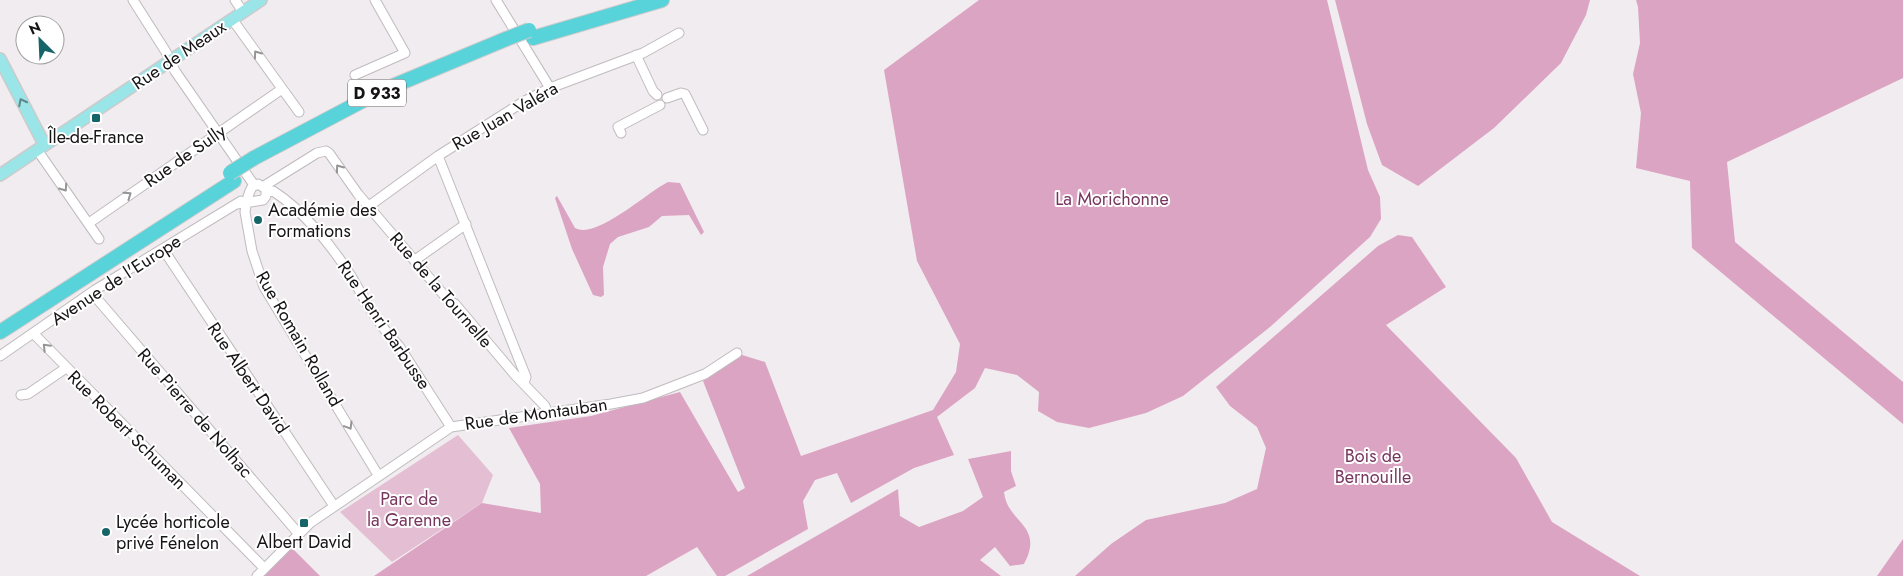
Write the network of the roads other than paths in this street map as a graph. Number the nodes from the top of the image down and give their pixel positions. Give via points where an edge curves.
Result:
1 (133, 0) edge
2 (235, 0) edge
3 (261, 0) edge
4 (375, 0) edge
5 (496, 0) edge
6 (627, 0) edge
7 (662, 0) edge
8 (243, 12) junction
9 (232, 19) junction
10 (679, 33) dead end
11 (531, 34) junction
12 (636, 55) junction
13 (0, 59) edge
14 (170, 60) junction
15 (355, 75) dead end
16 (550, 88) junction
17 (282, 89) junction
18 (657, 95) junction
19 (667, 98) junction
20 (660, 105) junction
21 (97, 111) junction
22 (299, 112) dead end
23 (703, 130) dead end
24 (218, 133) junction
25 (621, 133) dead end
26 (42, 149) junction
27 (438, 156) junction
28 (0, 175) edge
29 (232, 177) junction
30 (0, 180) edge
31 (254, 185) junction
32 (265, 189) junction
33 (250, 198) junction
34 (235, 205) junction
35 (369, 206) junction
36 (245, 212) junction
37 (88, 223) junction
38 (466, 224) junction
39 (99, 239) dead end
40 (163, 249) junction
41 (415, 260) junction
42 (92, 293) junction
43 (0, 321) edge
44 (0, 332) edge
45 (33, 333) junction
46 (737, 353) dead end
47 (0, 356) edge
48 (66, 368) junction
49 (524, 383) junction
50 (21, 395) dead end
51 (547, 413) junction
52 (451, 426) junction
53 (378, 475) junction
54 (334, 506) junction
55 (298, 533) junction
56 (264, 568) junction
57 (257, 576) edge

1 - 14 street
2 - 8 street
3 - 8 main road, Rue de Meaux
4 - 15 street via 405,53
5 - 16 street
6 - 11 highway, D 933
7 - 11 highway, D 933
8 - 9 main road, Rue de Meaux
9 - 14 main road, Rue de Meaux
17 -> 9 street
10 - 12 street, Rue Juan Valéra
11 - 29 highway, D 933, bridge via 384,99
12 - 16 street, Rue Juan Valéra
12 - 18 street
26 -> 13 main road
14 - 21 main road, Rue de Meaux
14 - 24 street
16 - 27 street, Rue Juan Valéra
17 - 22 street
17 - 24 street, Rue de Sully
18 - 19 street via 664,94
18 - 20 street via 655,101
19 - 20 street via 666,104
19 - 23 street via 685,94
20 - 25 street via 618,127
21 - 26 main road, Rue de Meaux via 79,120
21 - 26 main road, Rue de Meaux
24 - 31 street
37 -> 24 street, Rue de Sully
26 - 28 main road, Rue de Meaux
26 - 30 main road
26 -> 37 street
27 - 35 street, Rue Juan Valéra
27 - 38 street
29 - 43 highway, D 933
29 - 44 highway, D 933
31 - 32 street, Rue Henri Barbusse
31 - 33 street, Rue Romain Rolland
32 - 33 street, Avenue de l'Europe via 263,200
35 -> 32 street, Rue de la Tournelle via 326,151 317,153
32 - 52 street, Rue Henri Barbusse via 273,191 299,210 330,246
33 - 34 street, Avenue de l'Europe
33 - 36 street, Rue Romain Rolland
34 - 36 street
34 - 40 street, Avenue de l'Europe
35 - 41 street, Rue de la Tournelle
36 -> 53 street, Rue Romain Rolland via 252,251 264,287
37 - 39 street
38 - 41 street
38 - 49 street via 526,377
40 - 42 street, Avenue de l'Europe
40 - 54 street, Rue Albert David
41 - 49 street, Rue de la Tournelle
42 - 45 street, Avenue de l'Europe
42 - 55 street, Rue Pierre de Nolhac
45 - 47 street, Avenue de l'Europe
48 -> 45 street, Rue Robert Schuman
46 - 51 street, Rue de Montauban via 705,374 643,398
48 - 50 street via 28,394
48 - 56 street, Rue Robert Schuman
49 - 51 street, Rue de la Tournelle via 545,406
51 - 52 street, Rue de Montauban
52 - 53 street, Rue de Montauban
53 - 54 street, Rue de Montauban
54 - 55 street, Rue de Montauban
55 - 56 street, Rue de Montauban
56 - 57 street, Rue de Montauban

